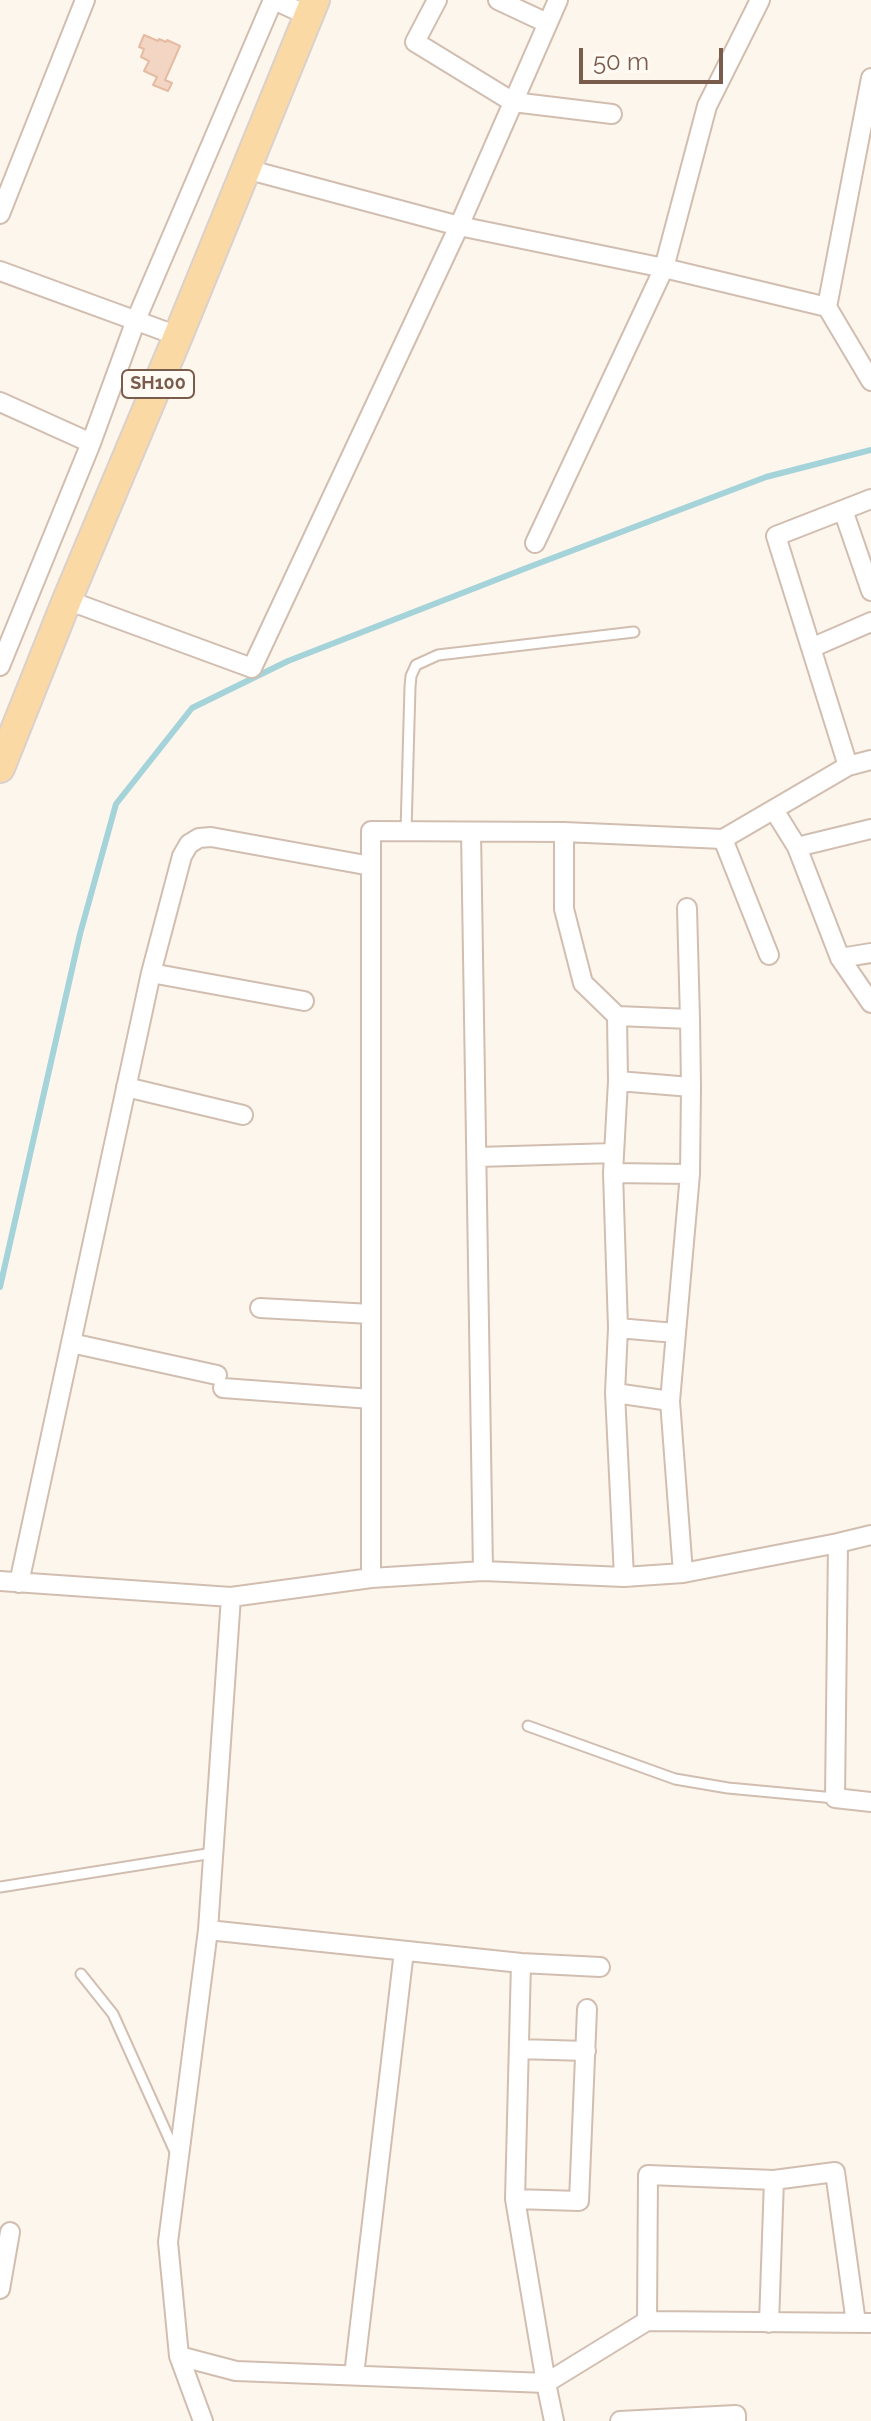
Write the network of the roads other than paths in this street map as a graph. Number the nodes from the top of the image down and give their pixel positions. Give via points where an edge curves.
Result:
1 (85, 0) edge
2 (274, 0) edge
3 (437, 0) edge
4 (498, 0) edge
5 (558, 0) edge
6 (760, 0) edge
7 (312, 8) edge
8 (547, 23) junction
9 (871, 78) edge
10 (513, 102) junction
11 (612, 114) dead end
12 (246, 169) junction
13 (0, 214) edge
14 (459, 226) junction
15 (664, 268) junction
16 (0, 271) edge
17 (827, 307) junction
18 (136, 320) junction
19 (178, 336) junction
20 (871, 380) edge
21 (0, 402) edge
22 (91, 443) junction
23 (871, 499) edge
24 (843, 510) junction
25 (535, 543) dead end
26 (871, 591) edge
27 (67, 600) junction
28 (871, 622) edge
29 (634, 632) dead end
30 (811, 648) junction
31 (0, 666) edge
32 (871, 760) edge
33 (848, 766) junction
34 (0, 768) edge
35 (774, 810) junction
36 (871, 829) edge
37 (406, 831) junction
38 (471, 832) junction
39 (564, 832) junction
40 (723, 839) junction
41 (797, 847) junction
42 (371, 866) junction
43 (687, 908) dead end
44 (871, 953) edge
45 (769, 955) dead end
46 (840, 958) junction
47 (151, 973) junction
48 (304, 1001) dead end
49 (871, 1003) edge
50 (617, 1016) junction
51 (690, 1019) junction
52 (618, 1081) junction
53 (126, 1087) junction
54 (691, 1087) junction
55 (243, 1115) dead end
56 (614, 1153) junction
57 (478, 1157) junction
58 (613, 1173) junction
59 (690, 1174) junction
60 (260, 1308) dead end
61 (371, 1314) junction
62 (618, 1328) junction
63 (675, 1333) junction
64 (71, 1343) junction
65 (615, 1393) junction
66 (371, 1399) junction
67 (670, 1401) junction
68 (871, 1535) edge
69 (838, 1543) junction
70 (483, 1571) junction
71 (683, 1573) junction
72 (624, 1577) junction
73 (371, 1578) junction
74 (0, 1581) edge
75 (19, 1583) junction
76 (231, 1597) junction
77 (528, 1726) dead end
78 (835, 1798) junction
79 (871, 1802) edge
80 (213, 1853) junction
81 (0, 1887) edge
82 (208, 1930) junction
83 (404, 1951) junction
84 (521, 1963) junction
85 (600, 1967) dead end
86 (81, 1974) dead end
87 (587, 2009) dead end
88 (519, 2049) junction
89 (586, 2051) junction
90 (179, 2160) junction
91 (774, 2180) junction
92 (515, 2199) junction
93 (10, 2232) dead end
94 (0, 2289) edge
95 (647, 2321) junction
96 (769, 2323) junction
97 (864, 2323) edge
98 (179, 2356) junction
99 (354, 2375) junction
100 (546, 2383) junction
101 (203, 2421) edge
102 (554, 2421) edge
103 (620, 2421) edge
104 (736, 2421) edge

1 - 13 street
2 - 7 street
2 - 18 street
3 - 10 street via 415,42
4 - 8 street
5 - 8 street
6 - 15 street via 707,106
7 - 12 main road, SH100
8 - 10 street
9 - 17 street
10 - 11 street
10 - 14 street
12 - 14 street
12 - 19 main road, SH100
14 - 15 street
14 - 27 street via 252,668
15 - 17 street
15 - 25 street
16 - 18 street
17 - 20 street
18 - 19 street
18 - 22 street
19 - 27 main road, SH100
21 - 22 street
22 - 31 street
23 - 24 street
24 - 26 street
24 - 30 street via 776,536
27 - 34 main road, SH100
28 - 30 street
29 - 37 lane via 438,655 416,665 410,687
30 - 33 street
32 - 33 street
33 - 35 street
35 - 40 street
35 - 41 street
36 - 41 street
37 - 38 street
37 - 42 street via 371,831
38 - 39 street
38 - 57 street
39 - 40 street
39 - 50 street via 564,909 583,983
40 - 45 street
41 - 46 street
42 - 47 street via 199,838 182,856
42 - 61 street
43 - 51 street
44 - 46 street
46 - 49 street
47 - 48 street
47 - 53 street
50 - 51 street
50 - 52 street
51 - 54 street
52 - 54 street
52 - 56 street
53 - 55 street
53 - 64 street
54 - 59 street
56 - 57 street
56 - 58 street
57 - 70 street
58 - 59 street
58 - 62 street
59 - 63 street
60 - 61 street
61 - 66 street
62 - 63 street
62 - 65 street
63 - 67 street
64 - 66 street via 220,1382
64 - 75 street
65 - 67 street
65 - 72 street
66 - 73 street
67 - 71 street
68 - 69 street
69 - 71 street
69 - 78 street
70 - 72 street
70 - 73 street
71 - 72 street
73 - 76 street
74 - 75 street
75 - 76 street
76 - 80 street
77 - 78 lane via 675,1779
78 - 79 street
80 - 81 lane
80 - 82 street
82 - 83 street
82 - 90 street
83 - 84 street
83 - 99 street
84 - 85 street
84 - 88 street
86 - 90 lane via 113,2014
87 - 89 street
88 - 89 street
88 - 92 street
89 - 92 street via 579,2201
90 - 98 street via 168,2242
91 - 95 street via 648,2175
91 - 96 street
91 - 97 street via 835,2172
92 - 100 street
93 - 94 street
95 - 96 street
95 - 100 street
96 - 97 street
98 - 99 street via 236,2371
98 - 101 street
99 - 100 street
100 - 102 street
103 - 104 street via 736,2415

